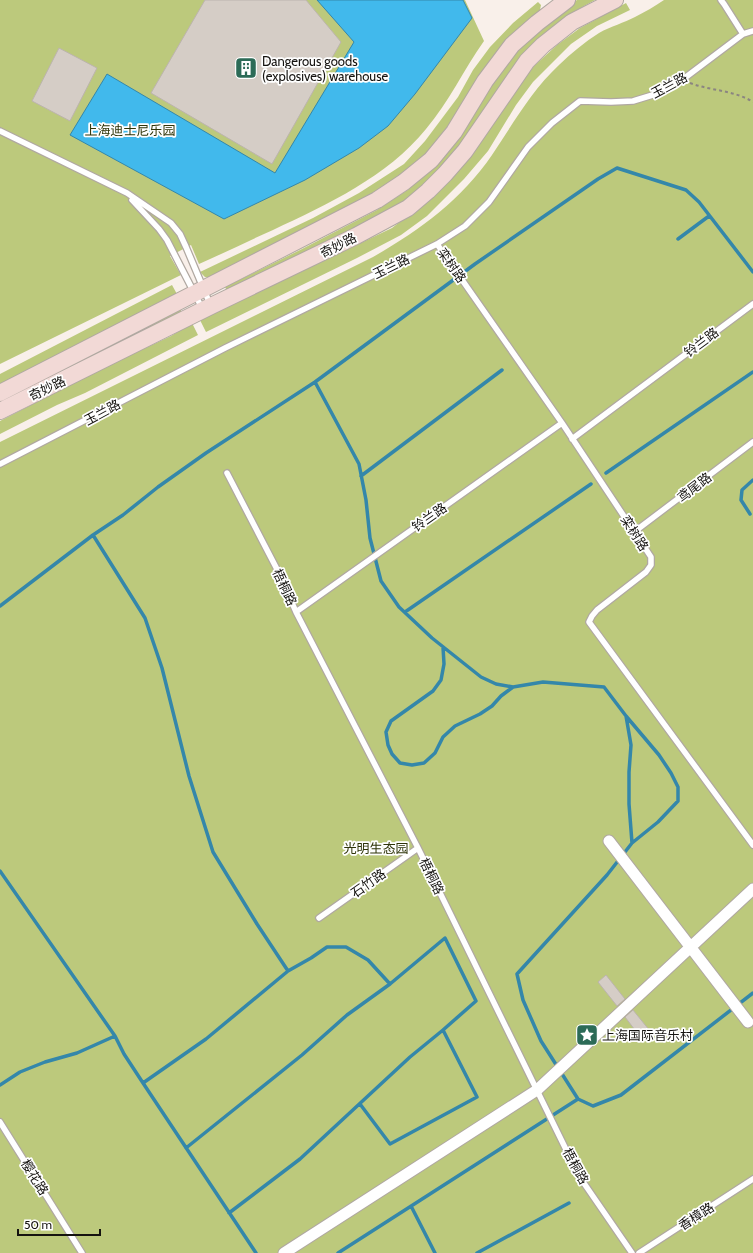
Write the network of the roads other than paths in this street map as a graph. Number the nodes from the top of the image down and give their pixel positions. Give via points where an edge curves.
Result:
1 (615, 0) edge
2 (721, 0) edge
3 (559, 4) edge
4 (753, 31) edge
5 (743, 34) junction
6 (0, 131) edge
7 (127, 193) junction
8 (437, 244) junction
9 (199, 292) junction
10 (753, 304) edge
11 (207, 308) junction
12 (0, 393) edge
13 (0, 411) edge
14 (562, 423) junction
15 (572, 439) junction
16 (753, 442) edge
17 (0, 464) edge
18 (227, 473) dead end
19 (634, 532) junction
20 (296, 612) junction
21 (609, 841) dead end
22 (753, 845) edge
23 (418, 848) junction
24 (753, 889) edge
25 (319, 918) dead end
26 (690, 947) junction
27 (748, 1022) dead end
28 (537, 1090) junction
29 (0, 1122) edge
30 (753, 1179) edge
31 (82, 1253) edge
32 (284, 1253) edge
33 (632, 1253) edge
34 (639, 1253) edge

1 - 11 street, 奇妙路 via 572,22 527,61 465,151 428,191 408,208
2 - 5 lane
3 - 9 street, 奇妙路 via 512,45 485,81 454,132 431,160 404,182 377,200
4 - 5 lane
5 - 8 lane, 玉兰路 via 682,80 656,94 633,101 580,101 552,123 528,147 489,202 465,226
6 - 7 lane
7 - 9 lane via 159,229
7 - 9 lane via 171,223 180,234
8 - 14 lane, 栾树路
8 - 17 lane, 玉兰路 via 225,348
9 - 11 lane
9 - 11 lane
9 - 12 street, 奇妙路
10 - 15 lane, 铃兰路
11 - 13 street, 奇妙路
14 - 15 lane, 栾树路
14 - 20 lane, 铃兰路
15 - 19 lane, 栾树路
16 - 19 lane, 鸢尾路
18 - 20 lane, 梧桐路 via 280,575
19 - 22 lane, 栾树路 via 651,557 651,565 646,572 597,610 589,622
20 - 23 lane, 梧桐路
21 - 26 street
23 - 25 lane, 石竹路
23 - 28 lane, 梧桐路
24 - 26 street
26 - 27 street
26 - 28 street
28 - 32 street
28 - 33 lane, 梧桐路 via 579,1176
29 - 31 lane, 樱花路
30 - 34 lane, 香樟路

